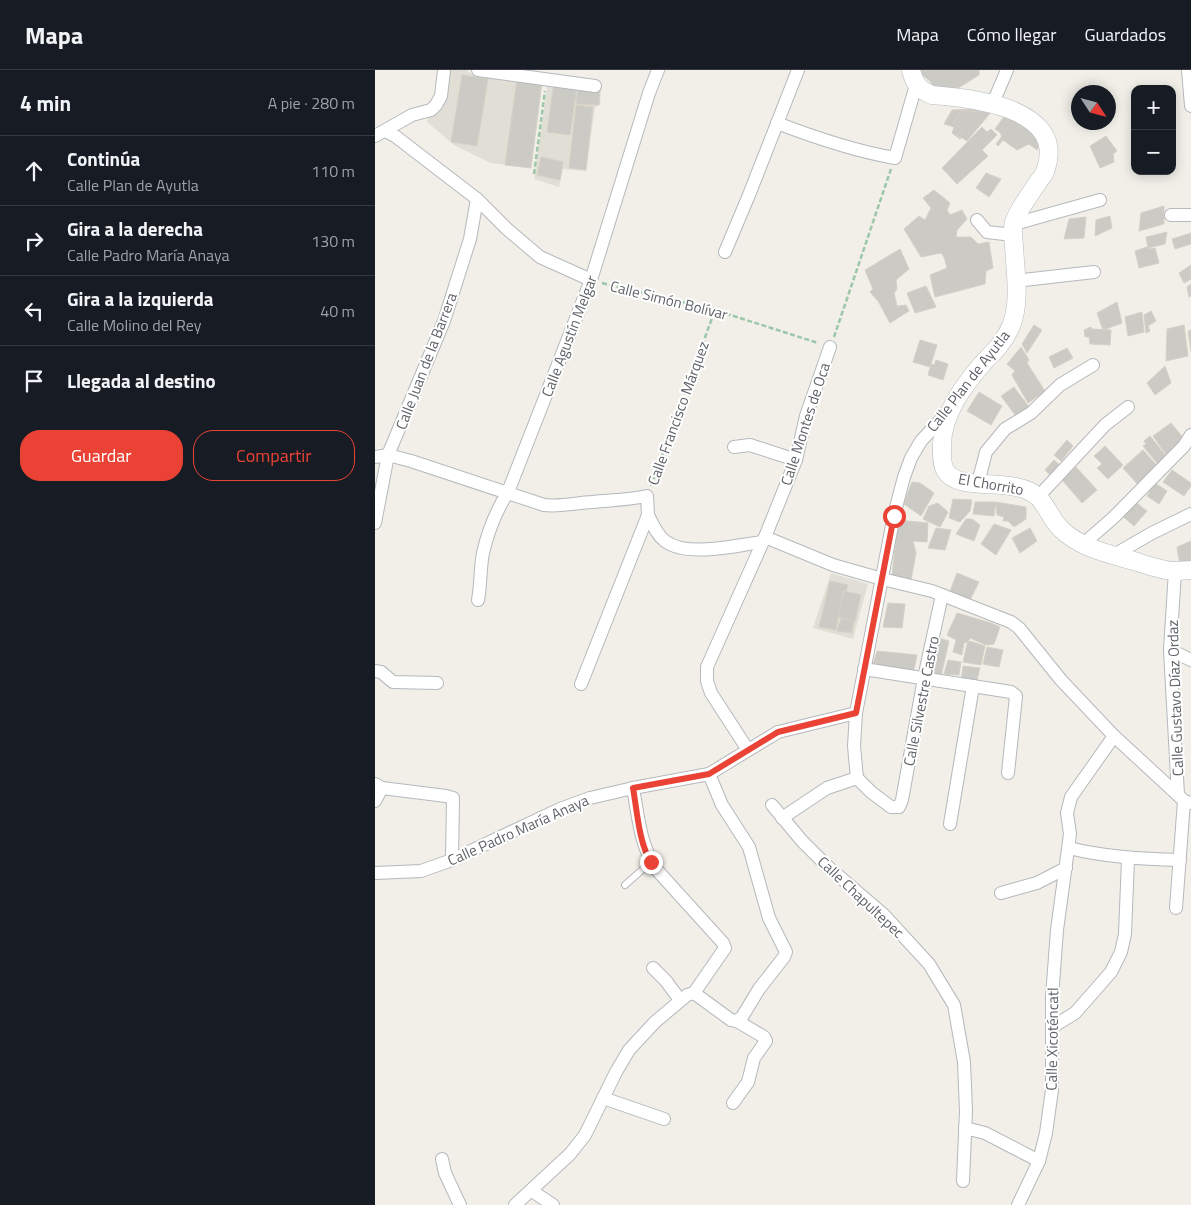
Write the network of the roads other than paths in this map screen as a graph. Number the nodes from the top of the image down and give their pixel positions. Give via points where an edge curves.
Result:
1 (444, 70) edge
2 (478, 70) edge
3 (658, 70) edge
4 (798, 70) edge
5 (1007, 70) edge
6 (1188, 70) edge
7 (913, 77) edge
8 (595, 86) dead end
9 (993, 104) junction
10 (1191, 106) edge
11 (777, 123) junction
12 (380, 134) edge
13 (477, 200) junction
14 (1100, 200) dead end
15 (1171, 215) dead end
16 (1191, 215) edge
17 (977, 220) dead end
18 (1013, 230) junction
19 (725, 252) dead end
20 (1094, 272) dead end
21 (591, 280) junction
22 (1015, 281) junction
23 (830, 347) road end
24 (1093, 365) dead end
25 (1128, 407) dead end
26 (948, 412) junction
27 (1191, 435) edge
28 (735, 447) dead end
29 (389, 455) junction
30 (375, 457) edge
31 (796, 460) junction
32 (979, 483) junction
33 (508, 492) junction
34 (1038, 497) junction
35 (1191, 514) edge
36 (648, 515) junction
37 (375, 522) edge
38 (764, 540) junction
39 (1083, 544) junction
40 (1114, 555) junction
41 (1183, 571) edge
42 (882, 579) junction
43 (942, 595) junction
44 (478, 600) dead end
45 (1170, 650) junction
46 (1191, 660) edge
47 (864, 669) junction
48 (375, 671) edge
49 (924, 678) junction
50 (437, 683) dead end
51 (581, 684) dead end
52 (973, 686) junction
53 (856, 713) junction
54 (1114, 736) junction
55 (748, 750) junction
56 (1008, 773) dead end
57 (709, 774) junction
58 (857, 778) junction
59 (379, 786) edge
60 (633, 788) junction
61 (1184, 800) edge
62 (375, 801) edge
63 (772, 805) dead end
64 (782, 818) junction
65 (950, 824) dead end
66 (1186, 840) edge
67 (1069, 848) junction
68 (1128, 858) junction
69 (451, 860) junction
70 (1180, 860) junction
71 (651, 862) junction
72 (1066, 868) junction
73 (375, 873) edge
74 (625, 885) dead end
75 (1001, 893) dead end
76 (1176, 908) dead end
77 (653, 968) dead end
78 (694, 993) junction
79 (680, 1000) junction
80 (737, 1021) junction
81 (1052, 1027) junction
82 (603, 1098) junction
83 (733, 1103) dead end
84 (664, 1119) dead end
85 (965, 1128) junction
86 (442, 1159) dead end
87 (1039, 1161) junction
88 (963, 1181) dead end
89 (532, 1191) junction
90 (460, 1205) edge
91 (515, 1205) edge
92 (553, 1205) edge
93 (1018, 1205) edge

1 - 12 street via 441,96 431,110 412,116
2 - 8 street
3 - 21 street, Calle Agustín Melgar
4 - 11 street
5 - 9 street
6 - 10 street
7 - 9 street via 923,92
7 - 11 street via 895,158 865,153
9 - 18 street via 1025,115 1038,126 1046,140 1046,170
11 - 19 street
12 - 13 street, Calle Simón Bolívar via 395,136
13 - 21 street, Calle Simón Bolívar via 540,257
13 - 29 street, Calle Juan de la Barrera via 470,239 444,321
14 - 18 street
15 - 16 street
17 - 18 street via 987,232
18 - 22 street, Calle Plan de Ayutla
20 - 22 street
21 - 33 street, Calle Agustín Melgar
22 - 26 street, Calle Plan de Ayutla via 1012,325
23 - 31 street, Calle Montes de Oca via 806,416
24 - 32 street via 1060,385 1031,412 1005,429 986,452
25 - 34 street via 1105,425
26 - 32 street, El Chorrito via 942,434 941,456 945,470 951,478 961,482
26 - 42 street, Calle Plan de Ayutla via 921,441 911,458 894,516
27 - 39 street via 1113,518
28 - 31 street via 750,445
29 - 30 street
29 - 33 street
29 - 37 street, Calle Juan de la Barrera
31 - 38 street, Calle Montes de Oca
32 - 34 street, El Chorrito via 1015,486
33 - 36 street, Calle Francisco Márquez via 553,507 647,496
33 - 44 street, Calle Agustín Melgar via 497,508 483,552
34 - 39 street, El Chorrito via 1061,530
35 - 40 street
36 - 38 street via 657,534 679,548 707,549
36 - 51 street, Calle Francisco Márquez
38 - 42 street
38 - 55 street, Calle Montes de Oca via 707,667 711,693
39 - 40 street, El Chorrito
40 - 41 street, El Chorrito via 1158,569
41 - 45 street, Calle Gustavo Díaz Ordaz
42 - 43 street
42 - 47 street, Calle Plan de Ayutla
43 - 49 street, Calle Silvestre Castro
43 - 54 street via 1019,628 1061,680
45 - 46 street
45 - 61 street, Calle Gustavo Díaz Ordaz
47 - 49 street
47 - 53 street, Calle Plan de Ayutla
48 - 50 street via 393,682
49 - 52 street
49 - 58 street, Calle Silvestre Castro via 899,808 891,808
52 - 56 street via 1011,692 1016,696
52 - 65 street
53 - 55 street, Calle Padro María Anaya via 778,732
53 - 58 street, Calle Plan de Ayutla via 854,746
54 - 61 street
54 - 67 street via 1071,797 1067,813
55 - 57 street, Calle Padro María Anaya
57 - 60 street, Calle Padro María Anaya
57 - 80 street via 721,805 749,847 769,918 786,952
58 - 64 street via 827,788
59 - 62 street
59 - 69 street via 453,798
60 - 69 street, Calle Padro María Anaya via 560,809
60 - 71 street
61 - 66 street, Calle Gustavo Díaz Ordaz
63 - 64 street, Calle Chapultepec
64 - 85 street, Calle Chapultepec via 826,865 884,915 929,964 954,1005 964,1062
66 - 70 street, Calle Gustavo Díaz Ordaz
67 - 68 street
67 - 72 street
68 - 70 street
68 - 81 street via 1125,934 1121,952 1111,972 1075,1013
69 - 73 street, Calle Padro María Anaya via 421,871
70 - 76 street, Calle Gustavo Díaz Ordaz
71 - 74 lane
71 - 78 street via 725,948
72 - 75 street via 1037,883
72 - 81 street, Calle Xicoténcatl via 1051,997
77 - 79 street
78 - 79 street
78 - 80 street
79 - 82 street via 629,1050
80 - 83 street via 764,1037 766,1042 754,1058 748,1082
81 - 87 street, Calle Xicoténcatl via 1052,1090
82 - 84 street
82 - 89 street via 585,1135
85 - 87 street via 985,1134
85 - 88 street, Calle Chapultepec
86 - 90 street via 445,1174
87 - 93 street, Calle Xicoténcatl
89 - 91 street
89 - 92 street

